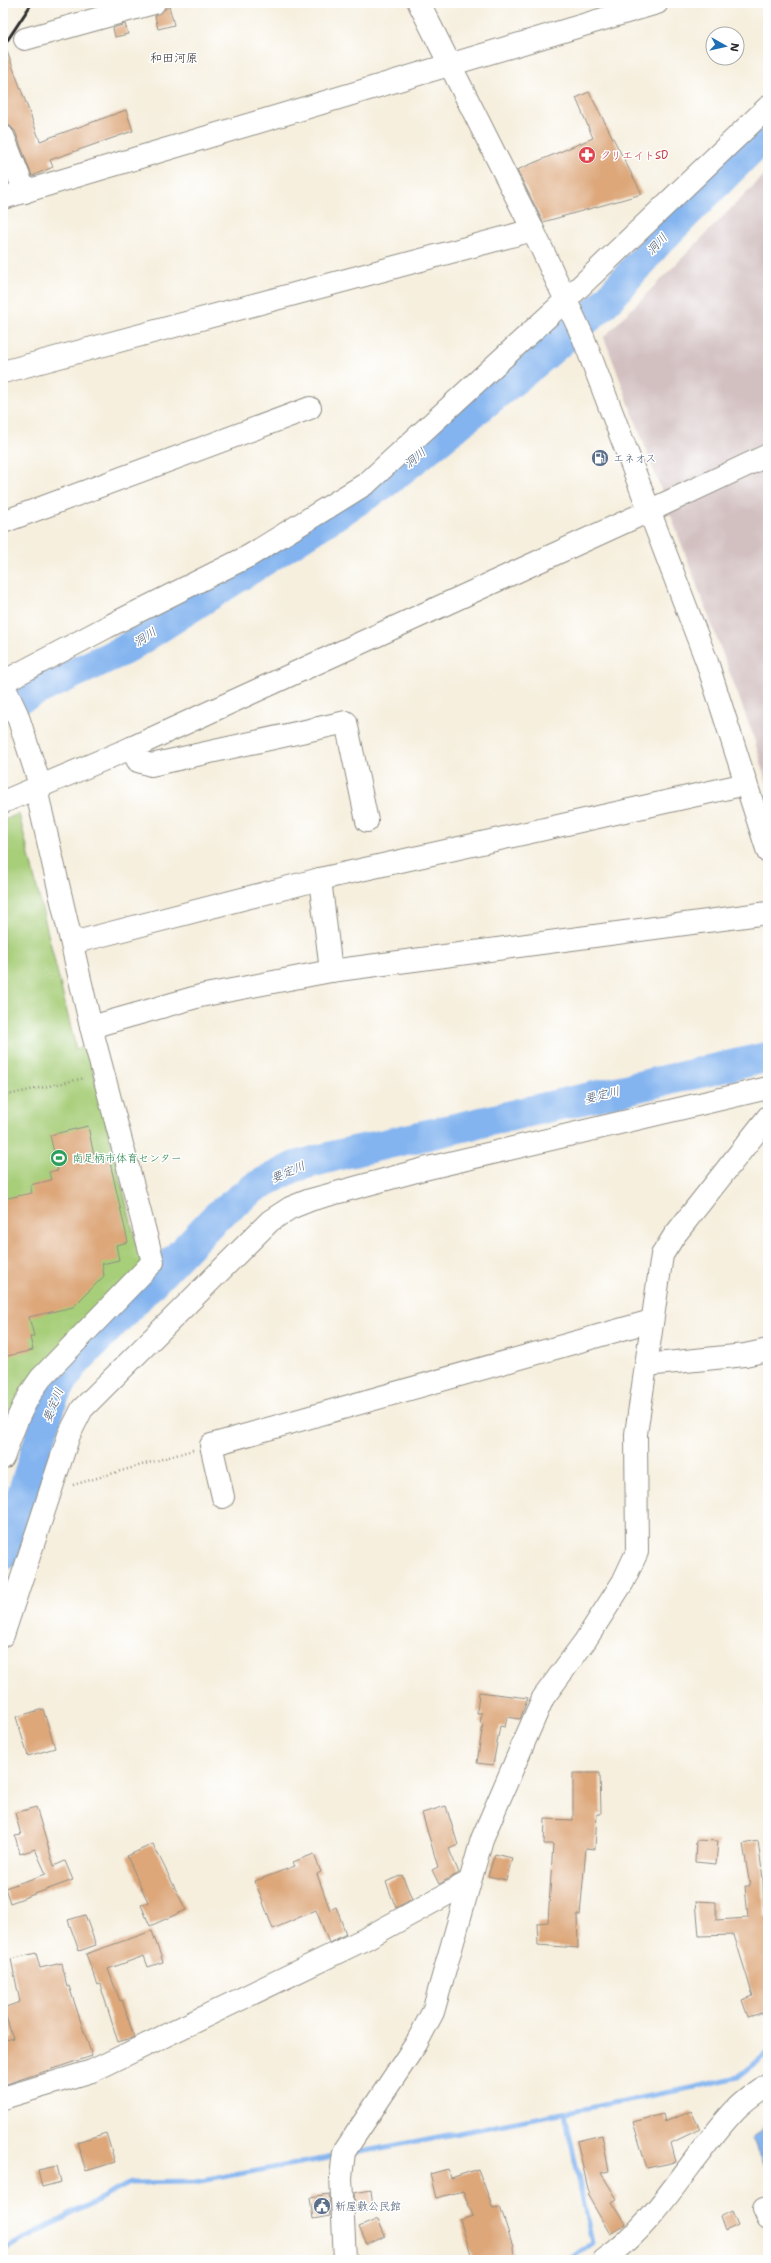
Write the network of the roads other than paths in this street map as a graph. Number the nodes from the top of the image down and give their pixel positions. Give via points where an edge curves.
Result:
1 (154, 3) edge
2 (419, 3) edge
3 (657, 3) edge
4 (25, 39) dead end
5 (450, 64) junction
6 (768, 107) edge
7 (3, 136) edge
8 (25, 192) junction
9 (3, 198) edge
10 (533, 230) junction
11 (567, 299) junction
12 (3, 372) edge
13 (310, 408) dead end
14 (768, 455) edge
15 (651, 510) junction
16 (3, 522) edge
17 (4, 685) edge
18 (131, 748) junction
19 (746, 784) junction
20 (38, 788) junction
21 (3, 802) edge
22 (366, 821) dead end
23 (768, 852) edge
24 (320, 879) junction
25 (768, 913) edge
26 (72, 943) junction
27 (331, 971) junction
28 (91, 1026) junction
29 (768, 1088) edge
30 (768, 1117) edge
31 (651, 1321) junction
32 (768, 1350) edge
33 (646, 1365) junction
34 (3, 1458) edge
35 (222, 1496) dead end
36 (3, 1635) edge
37 (469, 1882) junction
38 (768, 2084) edge
39 (3, 2098) edge
40 (768, 2208) edge
41 (768, 2218) edge
42 (345, 2260) edge
43 (604, 2260) edge

1 - 4 street
2 - 5 street
3 - 5 street
5 - 8 street
5 - 10 street
6 - 11 street
7 - 8 street
8 - 9 street
10 - 11 street
10 - 12 street
11 - 15 street
11 - 17 street via 367,483 249,556
13 - 16 street
14 - 15 street
15 - 18 street
15 - 19 street via 707,662
17 - 20 street via 17,714
18 - 20 street
18 - 22 street via 138,761 151,765 346,722
19 - 23 street
19 - 24 street
20 - 21 street
20 - 26 street
24 - 26 street
24 - 27 street
25 - 27 street
26 - 28 street
27 - 28 street via 200,996
28 - 34 street via 153,1262 41,1378 18,1414
29 - 36 street via 424,1169 310,1200 290,1208 270,1221 82,1409 69,1435
30 - 31 street via 674,1236 662,1255
31 - 33 street
31 - 35 street via 211,1445
32 - 33 street via 744,1355
33 - 37 street via 636,1434 636,1552 623,1582 543,1698 482,1839
37 - 39 street via 365,1939 92,2071
37 - 42 street via 433,2012 416,2044 344,2152 341,2177
38 - 43 street via 735,2110 644,2222
40 - 41 street via 764,2209

